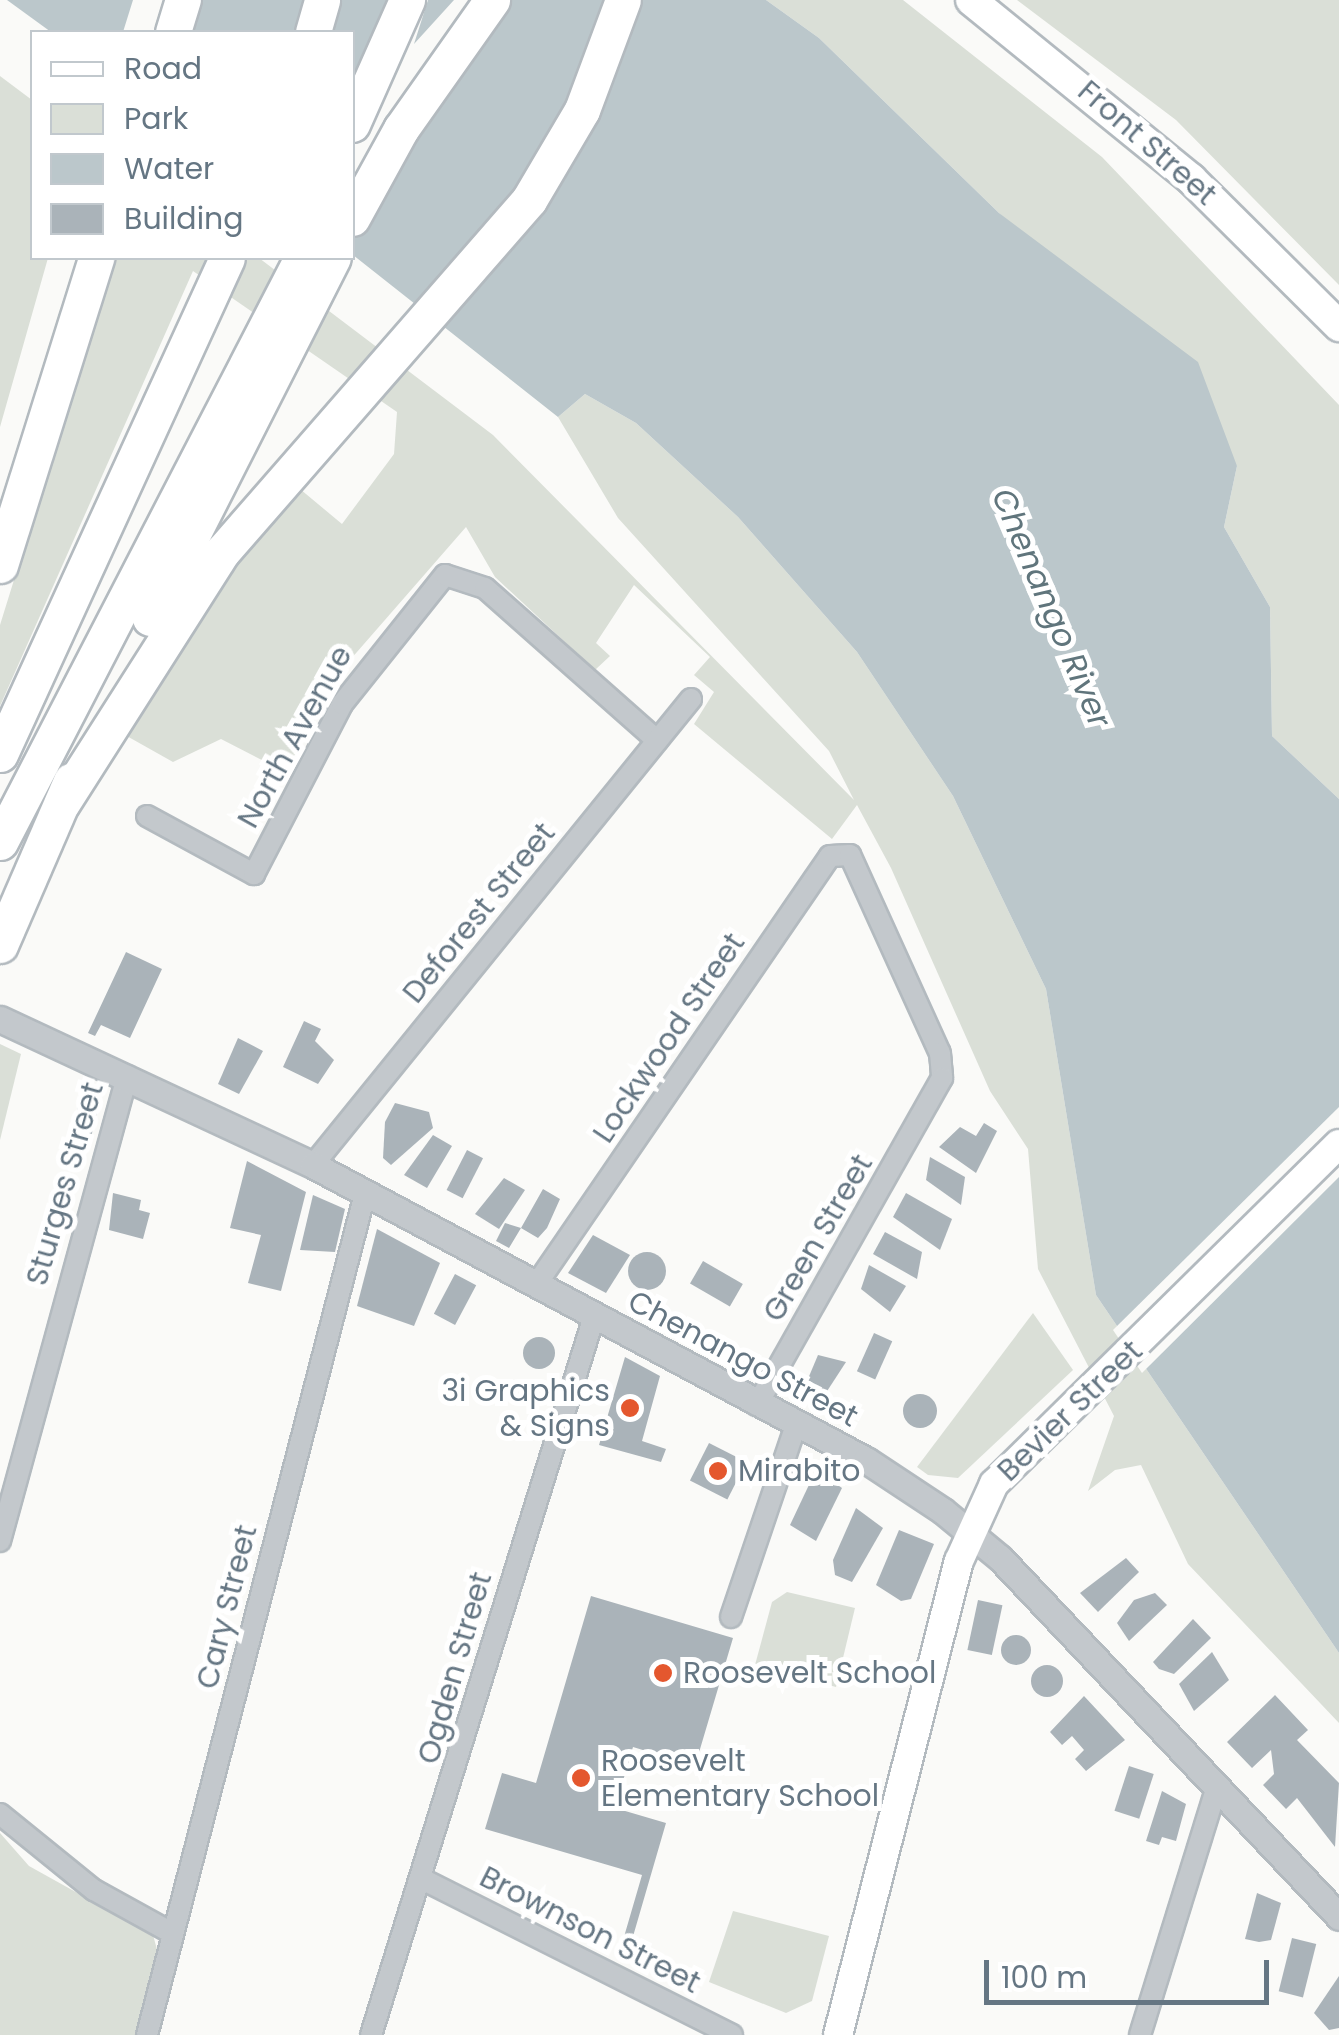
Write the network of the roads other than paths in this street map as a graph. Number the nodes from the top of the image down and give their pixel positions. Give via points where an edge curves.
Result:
1 (165, 0) edge
2 (183, 0) edge
3 (322, 0) edge
4 (407, 0) edge
5 (477, 0) edge
6 (492, 0) edge
7 (623, 0) edge
8 (971, 0) edge
9 (156, 30) edge
10 (174, 30) edge
11 (314, 30) edge
12 (355, 117) edge
13 (355, 169) edge
14 (355, 212) edge
15 (95, 260) edge
16 (226, 260) edge
17 (290, 260) edge
18 (301, 260) edge
19 (332, 260) edge
20 (1339, 326) edge
21 (255, 338) junction
22 (0, 565) edge
23 (691, 699) dead end
24 (656, 740) junction
25 (0, 754) edge
26 (62, 803) junction
27 (147, 816) dead end
28 (0, 842) edge
29 (859, 869) joint
30 (0, 945) edge
31 (0, 1019) edge
32 (128, 1076) junction
33 (1339, 1144) edge
34 (313, 1165) junction
35 (364, 1194) junction
36 (536, 1285) junction
37 (594, 1317) junction
38 (757, 1405) junction
39 (796, 1425) junction
40 (971, 1534) junction
41 (0, 1542) edge
42 (731, 1617) dead end
43 (1216, 1790) junction
44 (0, 1814) edge
45 (422, 1879) junction
46 (1339, 1917) edge
47 (172, 1934) junction
48 (147, 2035) edge
49 (371, 2035) edge
50 (732, 2035) edge
51 (838, 2035) edge
52 (1140, 2035) edge

1 - 9 highway
2 - 10 highway
3 - 11 highway
4 - 12 highway
5 - 13 highway
6 - 14 highway via 400,129
7 - 26 highway via 582,110 529,200 336,418 170,623
8 - 20 main road, Front Street via 1177,166
15 - 22 highway
16 - 25 highway
17 - 21 highway
18 - 21 highway
19 - 26 highway
21 - 28 highway
23 - 24 street, Deforest Street
24 - 27 street, North Avenue via 485,588 445,575 431,584 342,704 254,874
24 - 34 street, Deforest Street
26 - 30 highway
29 - 36 street, Lockwood Street via 850,856 830,856
29 - 38 street, Green Street via 940,1052 931,1102
31 - 32 street, Chenango Street
32 - 34 street, Chenango Street
32 - 41 street, Sturges Street
33 - 40 main road, Bevier Street via 994,1484
34 - 35 street, Chenango Street
35 - 36 street, Chenango Street
35 - 47 street, Cary Street
36 - 37 street, Chenango Street
37 - 38 street, Chenango Street
37 - 45 street, Ogden Street
38 - 39 street, Chenango Street
39 - 40 street, Chenango Street via 866,1460
39 - 42 street
40 - 43 street, Chenango Street
40 - 51 main road, Bevier Street
43 - 46 street, Chenango Street
43 - 52 street
44 - 47 street via 94,1890
45 - 49 street, Ogden Street
45 - 50 street, Brownson Street
47 - 48 street, Cary Street

